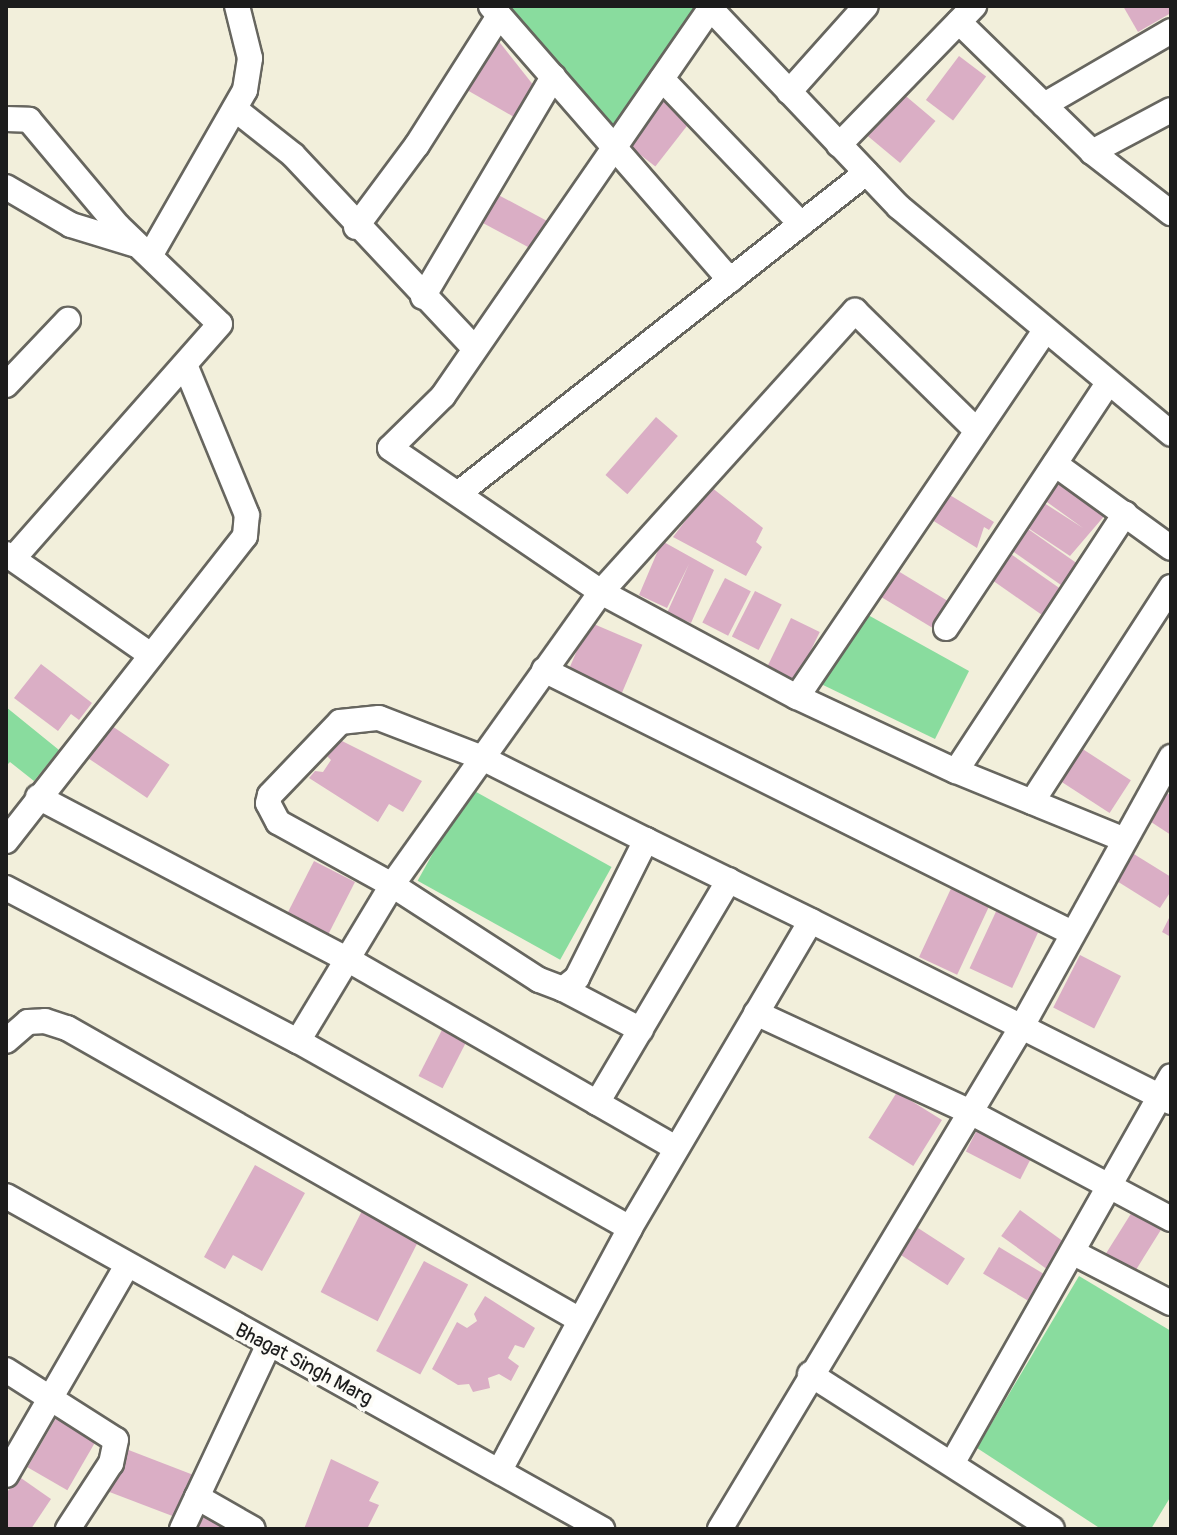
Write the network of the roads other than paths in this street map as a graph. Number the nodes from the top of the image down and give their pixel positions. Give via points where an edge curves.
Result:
1 (237, 6) edge
2 (866, 6) edge
3 (712, 7) edge
4 (495, 11) edge
5 (966, 14) edge
6 (1171, 31) edge
7 (553, 77) junction
8 (662, 79) junction
9 (789, 92) junction
10 (1044, 105) junction
11 (235, 109) junction
12 (1171, 110) edge
13 (6, 119) edge
14 (839, 145) junction
15 (614, 147) junction
16 (1092, 152) junction
17 (866, 173) junction
18 (6, 187) edge
19 (1171, 213) edge
20 (801, 224) junction
21 (356, 227) junction
22 (145, 251) junction
23 (730, 280) junction
24 (423, 297) junction
25 (68, 320) dead end
26 (1044, 332) junction
27 (473, 347) junction
28 (186, 367) junction
29 (6, 385) edge
30 (1107, 385) junction
31 (975, 429) junction
32 (1171, 434) edge
33 (1055, 464) junction
34 (459, 493) junction
35 (1125, 514) junction
36 (1171, 548) edge
37 (10, 556) edge
38 (1171, 587) edge
39 (601, 592) junction
40 (946, 628) dead end
41 (151, 655) junction
42 (544, 670) junction
43 (797, 697) junction
44 (480, 757) junction
45 (1171, 757) edge
46 (956, 771) junction
47 (38, 797) junction
48 (1032, 802) junction
49 (1123, 839) junction
50 (646, 840) junction
51 (6, 841) edge
52 (729, 880) junction
53 (392, 885) junction
54 (6, 888) edge
55 (811, 921) junction
56 (1072, 933) junction
57 (347, 959) junction
58 (563, 989) junction
59 (756, 1013) junction
60 (1021, 1028) junction
61 (641, 1030) junction
62 (6, 1041) edge
63 (298, 1041) junction
64 (1167, 1091) edge
65 (597, 1103) junction
66 (970, 1112) junction
67 (676, 1148) junction
68 (1111, 1187) junction
69 (6, 1196) edge
70 (1171, 1219) edge
71 (630, 1228) junction
72 (1074, 1253) junction
73 (127, 1265) junction
74 (1171, 1303) edge
75 (580, 1320) junction
76 (268, 1346) junction
77 (6, 1370) edge
78 (810, 1374) junction
79 (53, 1396) junction
80 (953, 1462) junction
81 (501, 1468) junction
82 (8, 1471) edge
83 (197, 1497) junction
84 (68, 1529) edge
85 (182, 1529) edge
86 (253, 1529) edge
87 (602, 1529) edge
88 (720, 1529) edge
89 (1052, 1529) edge

1 - 11 street via 250,58
2 - 9 street
3 - 8 street
3 - 9 street
4 - 7 street
4 - 21 street via 417,145
5 - 10 street
5 - 14 street
6 - 10 street
7 - 15 street
7 - 24 street
8 - 15 street
8 - 20 street
9 - 14 street
10 - 16 street
11 - 21 street via 293,155
11 - 22 street
12 - 16 street
13 - 22 street via 29,120
14 - 17 street
15 - 23 street
15 - 27 street
16 - 19 street
17 - 20 street
17 - 26 street
18 - 22 street via 71,225
20 - 23 street
21 - 24 street
22 - 28 street via 219,319 219,331
23 - 34 street
24 - 27 street
25 - 29 street
26 - 30 street
26 - 31 street
27 - 34 street via 443,396 390,448
28 - 37 street
28 - 41 street via 247,515 245,536
30 - 32 street
30 - 33 street
31 - 39 street via 855,311
31 - 43 street
33 - 35 street
33 - 40 street
34 - 39 street
35 - 36 street
35 - 46 street
37 - 41 street
38 - 48 street
39 - 42 street
39 - 43 street
41 - 47 street
42 - 44 street
42 - 56 street
43 - 46 street
44 - 50 street
44 - 53 street
44 - 53 street via 379,718 351,718 340,722 270,795 271,815 278,822
45 - 49 street
46 - 48 street
47 - 51 street
47 - 57 street
48 - 49 street
49 - 56 street
50 - 52 street
50 - 58 street via 577,978
52 - 55 street
52 - 61 street
53 - 57 street
53 - 58 street via 539,980
54 - 63 street
55 - 59 street
55 - 60 street
56 - 60 street
57 - 63 street
57 - 65 street
58 - 61 street
59 - 66 street
59 - 67 street
60 - 64 street
60 - 66 street
61 - 65 street
62 - 75 street via 28,1022 67,1028
63 - 71 street
64 - 68 street
65 - 67 street
66 - 68 street
66 - 78 street
67 - 71 street
68 - 70 street
68 - 72 street
69 - 73 street, Bhagat Singh Marg
71 - 75 street
72 - 74 street
72 - 80 street
73 - 76 street, Bhagat Singh Marg
73 - 79 street
75 - 81 street
76 - 81 street, Bhagat Singh Marg
76 - 83 street
77 - 79 street
78 - 80 street
78 - 88 street
79 - 82 street
79 - 84 street via 116,1440 111,1463
80 - 89 street
81 - 87 street, Bhagat Singh Marg
83 - 85 street
83 - 86 street

